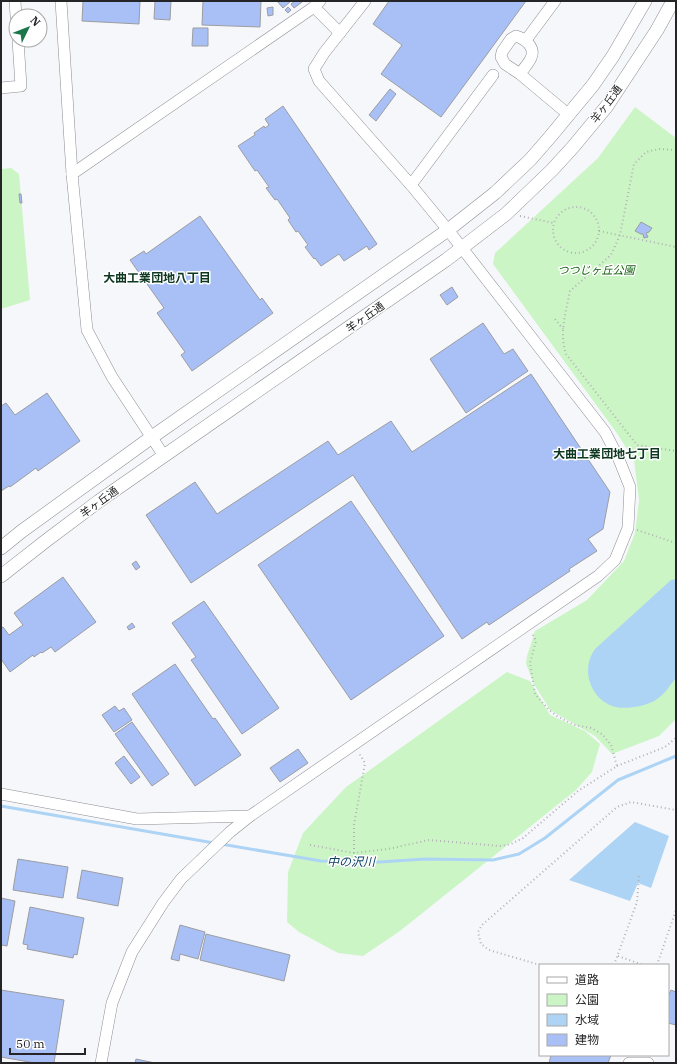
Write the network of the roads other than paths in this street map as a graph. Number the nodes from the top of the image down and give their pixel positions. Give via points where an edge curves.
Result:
1 (61, 1) edge
2 (365, 1) edge
3 (555, 1) edge
4 (645, 1) edge
5 (673, 1) edge
6 (317, 4) edge
7 (340, 33) junction
8 (526, 40) junction
9 (19, 48) edge
10 (520, 74) junction
11 (493, 75) dead end
12 (1, 88) edge
13 (569, 115) junction
14 (72, 174) junction
15 (411, 185) junction
16 (448, 230) junction
17 (463, 248) junction
18 (152, 437) junction
19 (164, 456) junction
20 (1, 548) edge
21 (1, 576) edge
22 (1, 794) edge
23 (250, 816) junction
24 (101, 1063) edge
25 (629, 1063) edge
26 (648, 1063) edge

1 - 14 street
2 - 7 street
3 - 8 street
4 - 13 main road, 羊ヶ丘通 via 613,56
5 - 17 main road, 羊ヶ丘通 via 607,106 573,147 506,214
6 - 7 street
6 - 14 street
7 - 15 street via 314,69 319,81
8 - 10 street via 532,48 532,57
8 - 10 street via 516,36 511,39 501,57 505,64
9 - 12 street via 21,86
10 - 13 street
11 - 15 street
13 - 16 main road, 羊ヶ丘通 via 530,160 495,193
14 - 18 street via 87,330 112,377
15 - 16 street
16 - 17 street
16 - 18 main road, 羊ヶ丘通
17 - 19 main road, 羊ヶ丘通
17 - 23 street via 605,432 630,487 628,528 615,560 598,576
18 - 19 street
18 - 20 main road, 羊ヶ丘通
19 - 21 main road, 羊ヶ丘通
22 - 23 street via 137,819
23 - 24 street via 181,879 132,952 112,1003
25 - 26 street

